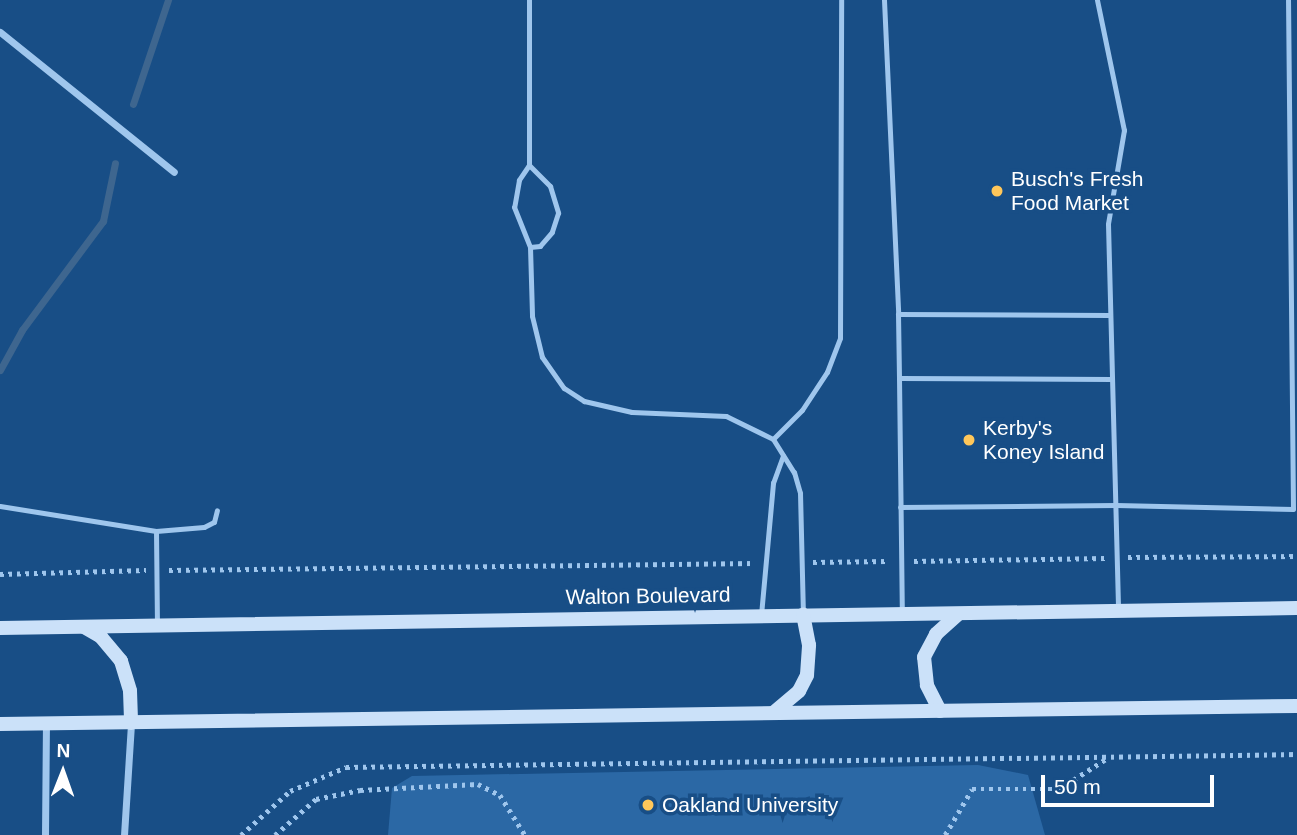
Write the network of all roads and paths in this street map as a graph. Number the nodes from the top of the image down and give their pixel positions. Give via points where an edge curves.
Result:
1 (529, 0) edge
2 (841, 0) edge
3 (884, 0) edge
4 (1097, 0) edge
5 (1288, 0) edge
6 (0, 32) edge
7 (529, 164) junction
8 (174, 172) dead end
9 (530, 247) junction
10 (898, 314) junction
11 (1109, 315) junction
12 (899, 378) junction
13 (1112, 379) junction
14 (773, 439) junction
15 (783, 456) junction
16 (1116, 505) junction
17 (0, 506) edge
18 (900, 507) junction
19 (217, 510) dead end
20 (156, 531) junction
21 (1297, 556) edge
22 (1119, 557) junction
23 (901, 561) junction
24 (804, 562) junction
25 (767, 563) junction
26 (157, 570) junction
27 (0, 574) edge
28 (1297, 608) edge
29 (1118, 611) junction
30 (902, 614) junction
31 (958, 614) junction
32 (761, 615) junction
33 (803, 615) junction
34 (157, 625) junction
35 (84, 627) junction
36 (0, 628) edge
37 (1297, 706) edge
38 (940, 711) junction
39 (773, 713) junction
40 (46, 723) junction
41 (131, 723) junction
42 (0, 724) edge
43 (1297, 754) edge
44 (1110, 757) junction
45 (45, 835) edge
46 (124, 835) edge
47 (240, 835) edge
48 (275, 835) edge
49 (525, 835) edge
50 (945, 835) edge

1 - 7 lane
2 - 14 lane via 840,338 827,372 802,410
3 - 10 lane
4 - 11 lane via 1124,130 1108,224
5 - 16 lane via 1293,509
6 - 8 street
7 - 9 lane via 519,180 514,207
7 - 9 lane via 550,186 558,213 552,232 540,246
9 - 14 lane via 537,340 542,357 564,388 607,409 726,416
10 - 11 lane
10 - 12 lane
11 - 13 lane
12 - 13 lane
12 - 18 lane
13 - 16 lane
14 - 15 lane
15 - 24 lane via 800,493
15 - 25 lane via 773,483
16 - 18 lane
16 - 22 lane
17 - 20 lane
18 - 23 lane
19 - 20 lane via 214,522 204,527
20 - 26 lane
21 - 22 path
22 - 23 path
22 - 29 lane
23 - 24 path
23 - 30 lane
24 - 33 lane
25 - 26 path
25 - 32 lane
26 - 27 path
26 - 34 lane
28 - 29 main road, Walton Boulevard
29 - 31 main road, Walton Boulevard
30 - 31 main road, Walton Boulevard
30 - 33 main road, Walton Boulevard
31 - 38 main road via 936,634 924,657 927,685
32 - 33 main road, Walton Boulevard
32 - 34 main road, Walton Boulevard
33 - 39 main road via 809,652 807,675 799,691
34 - 35 main road, Walton Boulevard
35 - 36 main road, Walton Boulevard
35 - 41 main road via 107,642 121,661 130,691
37 - 38 main road
38 - 39 main road
39 - 41 main road
40 - 41 main road
40 - 42 main road
40 - 45 street
41 - 46 street
43 - 44 path
44 - 47 path via 346,767 290,791
44 - 50 path via 1059,789 972,789
48 - 49 path via 316,799 360,790 478,784 500,795

